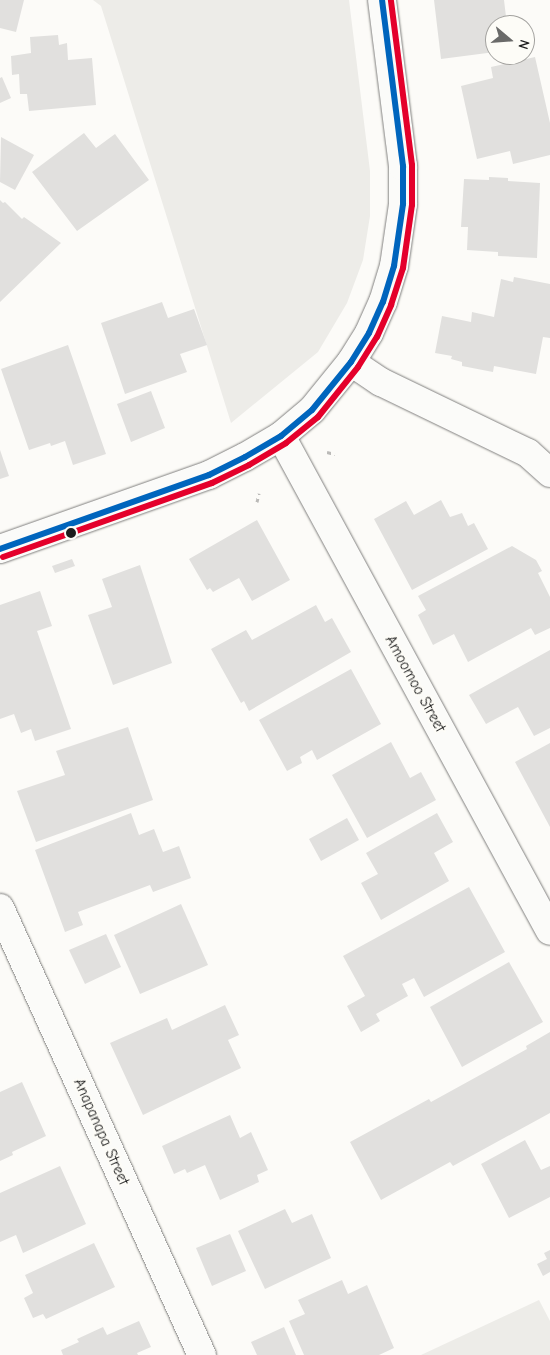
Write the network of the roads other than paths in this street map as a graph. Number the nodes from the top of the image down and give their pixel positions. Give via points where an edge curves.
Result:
1 (382, 0) edge
2 (351, 362) junction
3 (281, 436) junction
4 (550, 473) edge
5 (0, 549) edge
6 (0, 908) edge
7 (550, 931) edge
8 (202, 1355) edge

1 - 2 street via 403,166 403,204 394,266 383,302
2 - 3 street via 312,410
2 - 4 street via 381,382 528,453
3 - 5 street via 209,475
3 - 7 street, Amoomoo Street
6 - 8 street, Anapanapa Street

